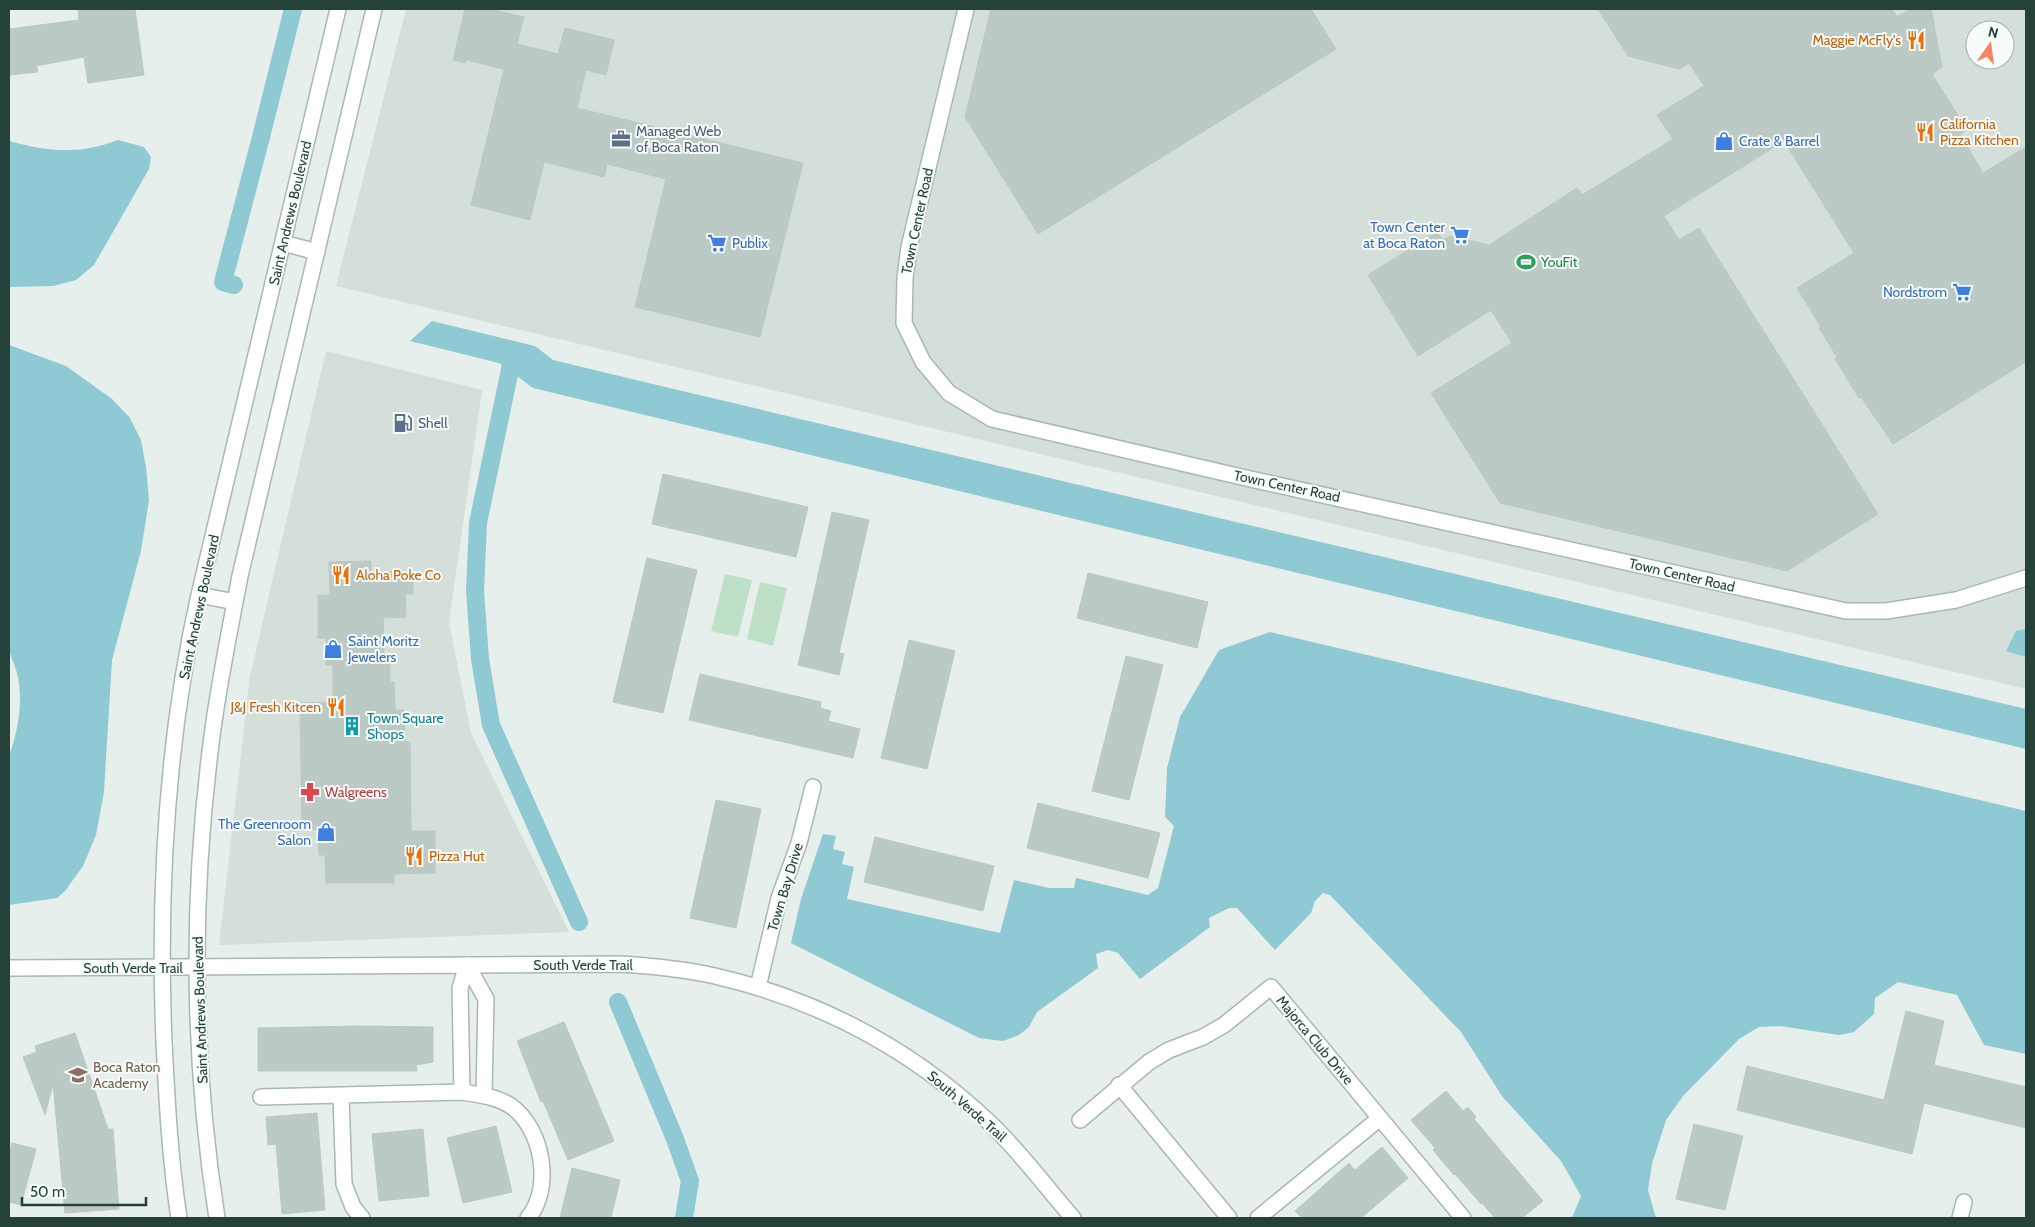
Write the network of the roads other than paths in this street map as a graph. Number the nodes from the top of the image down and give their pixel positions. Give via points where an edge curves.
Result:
1 (338, 9) edge
2 (374, 9) edge
3 (966, 9) edge
4 (283, 243) junction
5 (317, 252) junction
6 (2026, 578) edge
7 (199, 595) junction
8 (235, 602) junction
9 (813, 787) dead end
10 (467, 965) junction
11 (9, 968) edge
12 (161, 968) junction
13 (197, 968) junction
14 (758, 987) junction
15 (1119, 1086) junction
16 (462, 1092) junction
17 (484, 1095) junction
18 (341, 1096) junction
19 (261, 1097) dead end
20 (1380, 1118) junction
21 (1080, 1120) dead end
22 (1964, 1202) dead end
23 (180, 1218) edge
24 (218, 1218) edge
25 (362, 1218) edge
26 (528, 1218) edge
27 (1073, 1218) edge
28 (1229, 1218) edge
29 (1258, 1218) edge
30 (1463, 1218) edge
31 (1960, 1218) edge

1 - 4 street, Saint Andrews Boulevard
2 - 5 street, Saint Andrews Boulevard
3 - 6 street, Town Center Road via 909,247 904,323 923,362 949,393 992,419 1846,611 1886,611 1948,602
4 - 5 street
4 - 7 street, Saint Andrews Boulevard
5 - 8 street, Saint Andrews Boulevard
7 - 8 street
7 - 12 street, Saint Andrews Boulevard via 188,648 168,796
8 - 13 street, Saint Andrews Boulevard via 224,656 204,808
9 - 14 street, Town Bay Drive via 800,843 779,898
10 - 13 street, South Verde Trail
10 - 14 street, South Verde Trail via 621,964 667,968
10 - 16 street via 460,988
10 - 17 street via 486,999
11 - 12 street, South Verde Trail
12 - 13 street, South Verde Trail
12 - 23 street, Saint Andrews Boulevard via 172,1164
13 - 24 street, Saint Andrews Boulevard via 202,1082
14 - 27 street, South Verde Trail via 808,1004 850,1024 920,1066 992,1125
15 - 20 street, Majorca Club Drive via 1156,1058 1224,1025 1271,987
15 - 21 street, Majorca Club Drive
15 - 28 street
16 - 17 street
16 - 18 street
17 - 26 street via 512,1107 521,1115 533,1137 541,1162 542,1189 540,1200
18 - 19 street
18 - 25 street via 344,1184 353,1207
20 - 29 street
20 - 30 street, Majorca Club Drive
22 - 31 street

